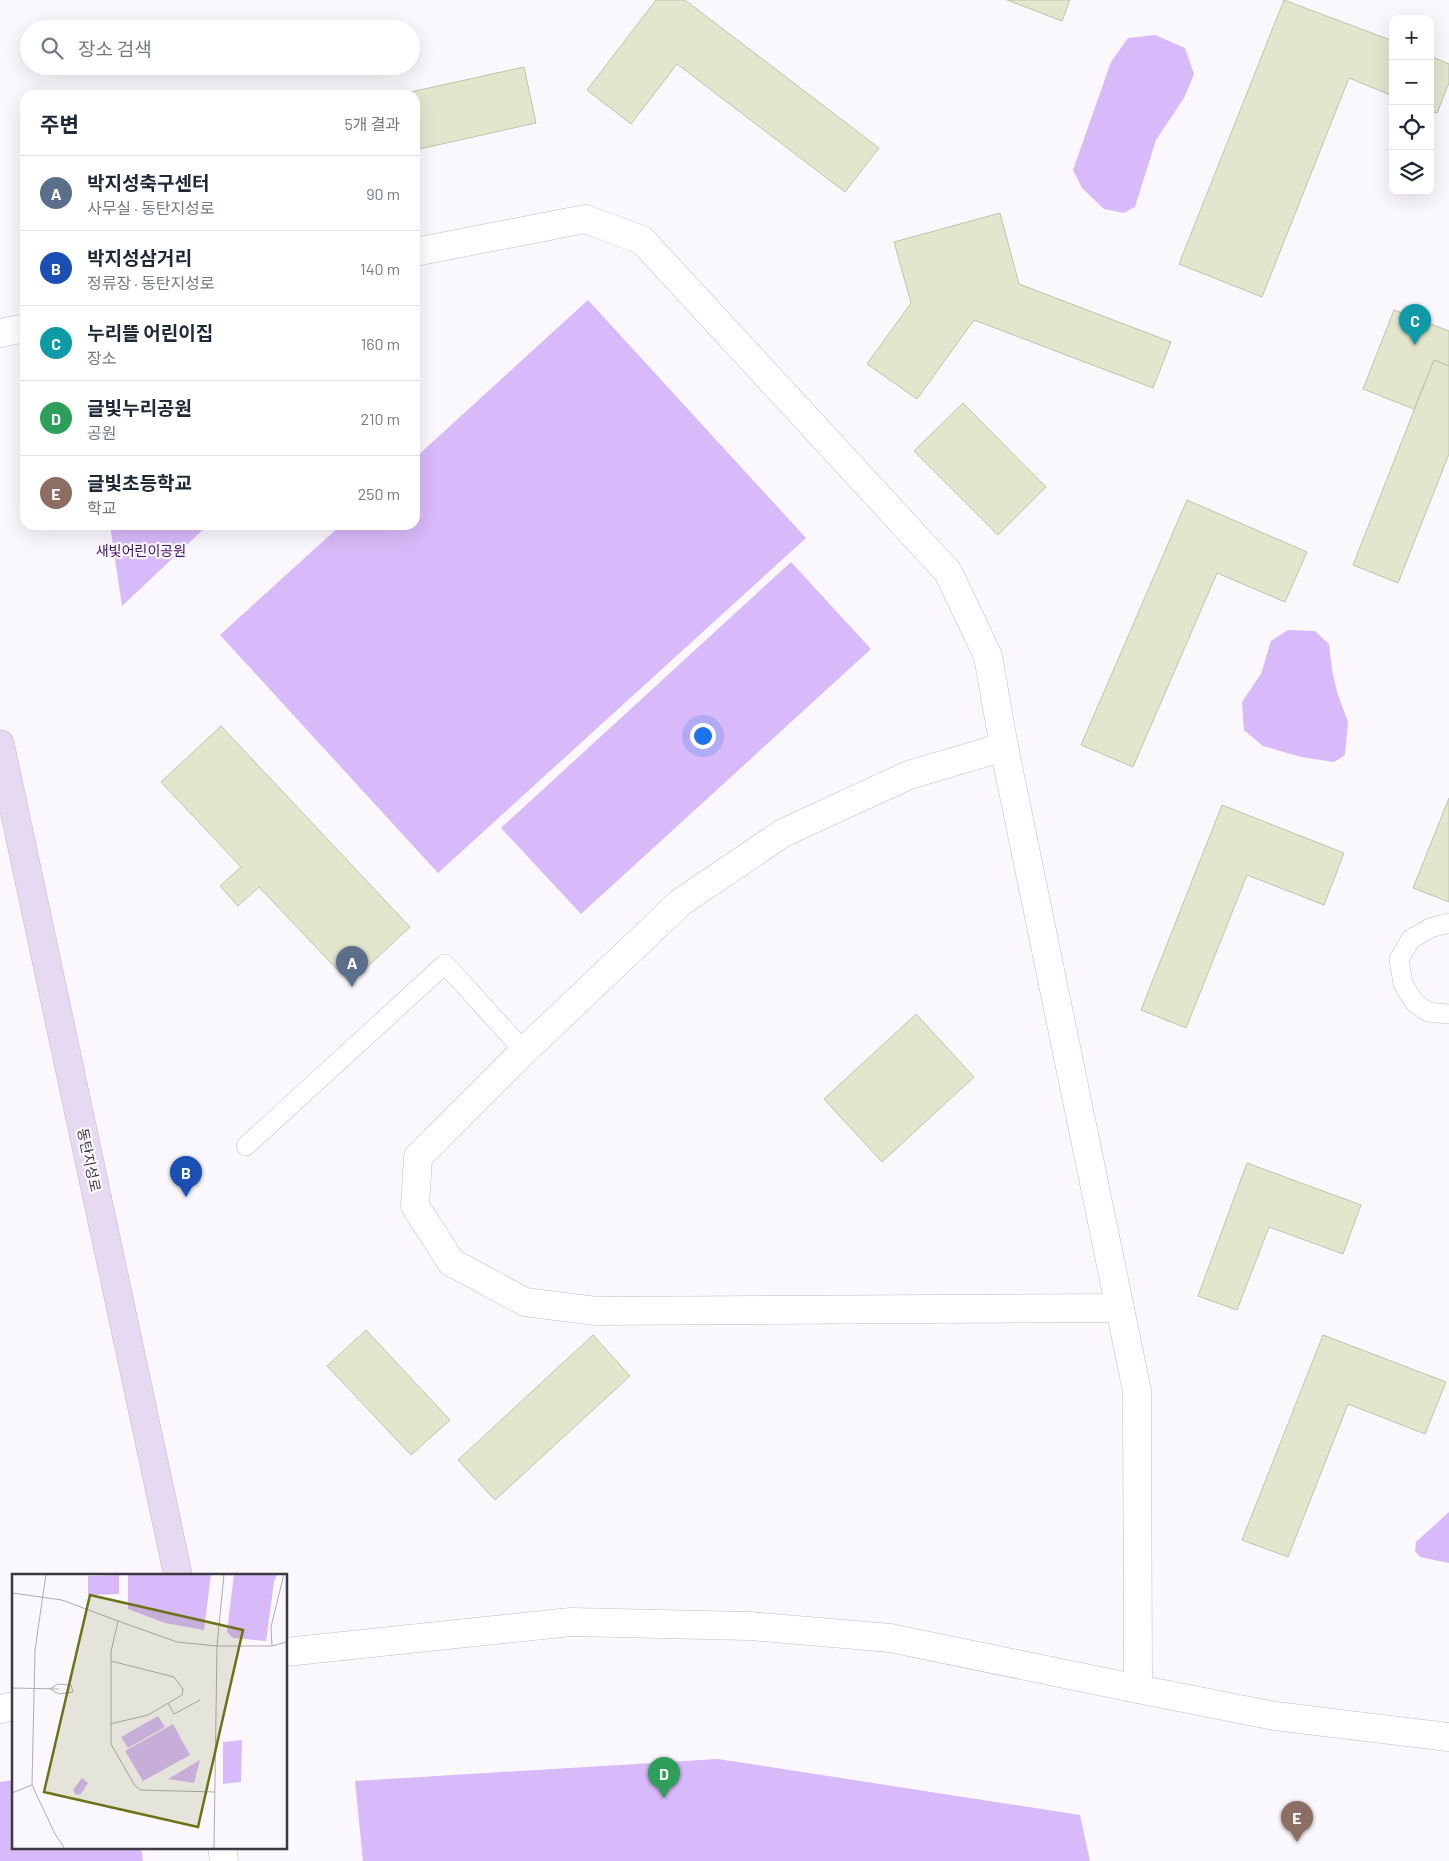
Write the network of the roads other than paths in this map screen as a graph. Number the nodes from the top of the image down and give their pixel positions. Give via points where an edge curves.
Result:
1 (420, 251) edge
2 (20, 329) edge
3 (0, 333) edge
4 (0, 744) edge
5 (1004, 747) junction
6 (1449, 923) edge
7 (1449, 1014) edge
8 (524, 1051) junction
9 (246, 1146) dead end
10 (1120, 1308) junction
11 (178, 1574) edge
12 (288, 1652) edge
13 (1138, 1689) junction
14 (1449, 1737) edge
15 (222, 1848) edge
16 (224, 1861) edge

1 - 5 street via 585,219 642,240 948,572 988,656
2 - 3 street
4 - 11 main road, 동탄지성로
5 - 8 street via 909,775 783,833 681,902
5 - 10 street
6 - 7 lane via 1430,928 1411,939 1399,959 1403,984 1415,1003 1428,1012
8 - 9 lane via 445,964
8 - 10 street via 418,1157 415,1206 451,1262 525,1302 596,1311
10 - 13 street via 1137,1391
12 - 13 street via 571,1622 750,1626 890,1638
13 - 14 street via 1275,1716
15 - 16 street

